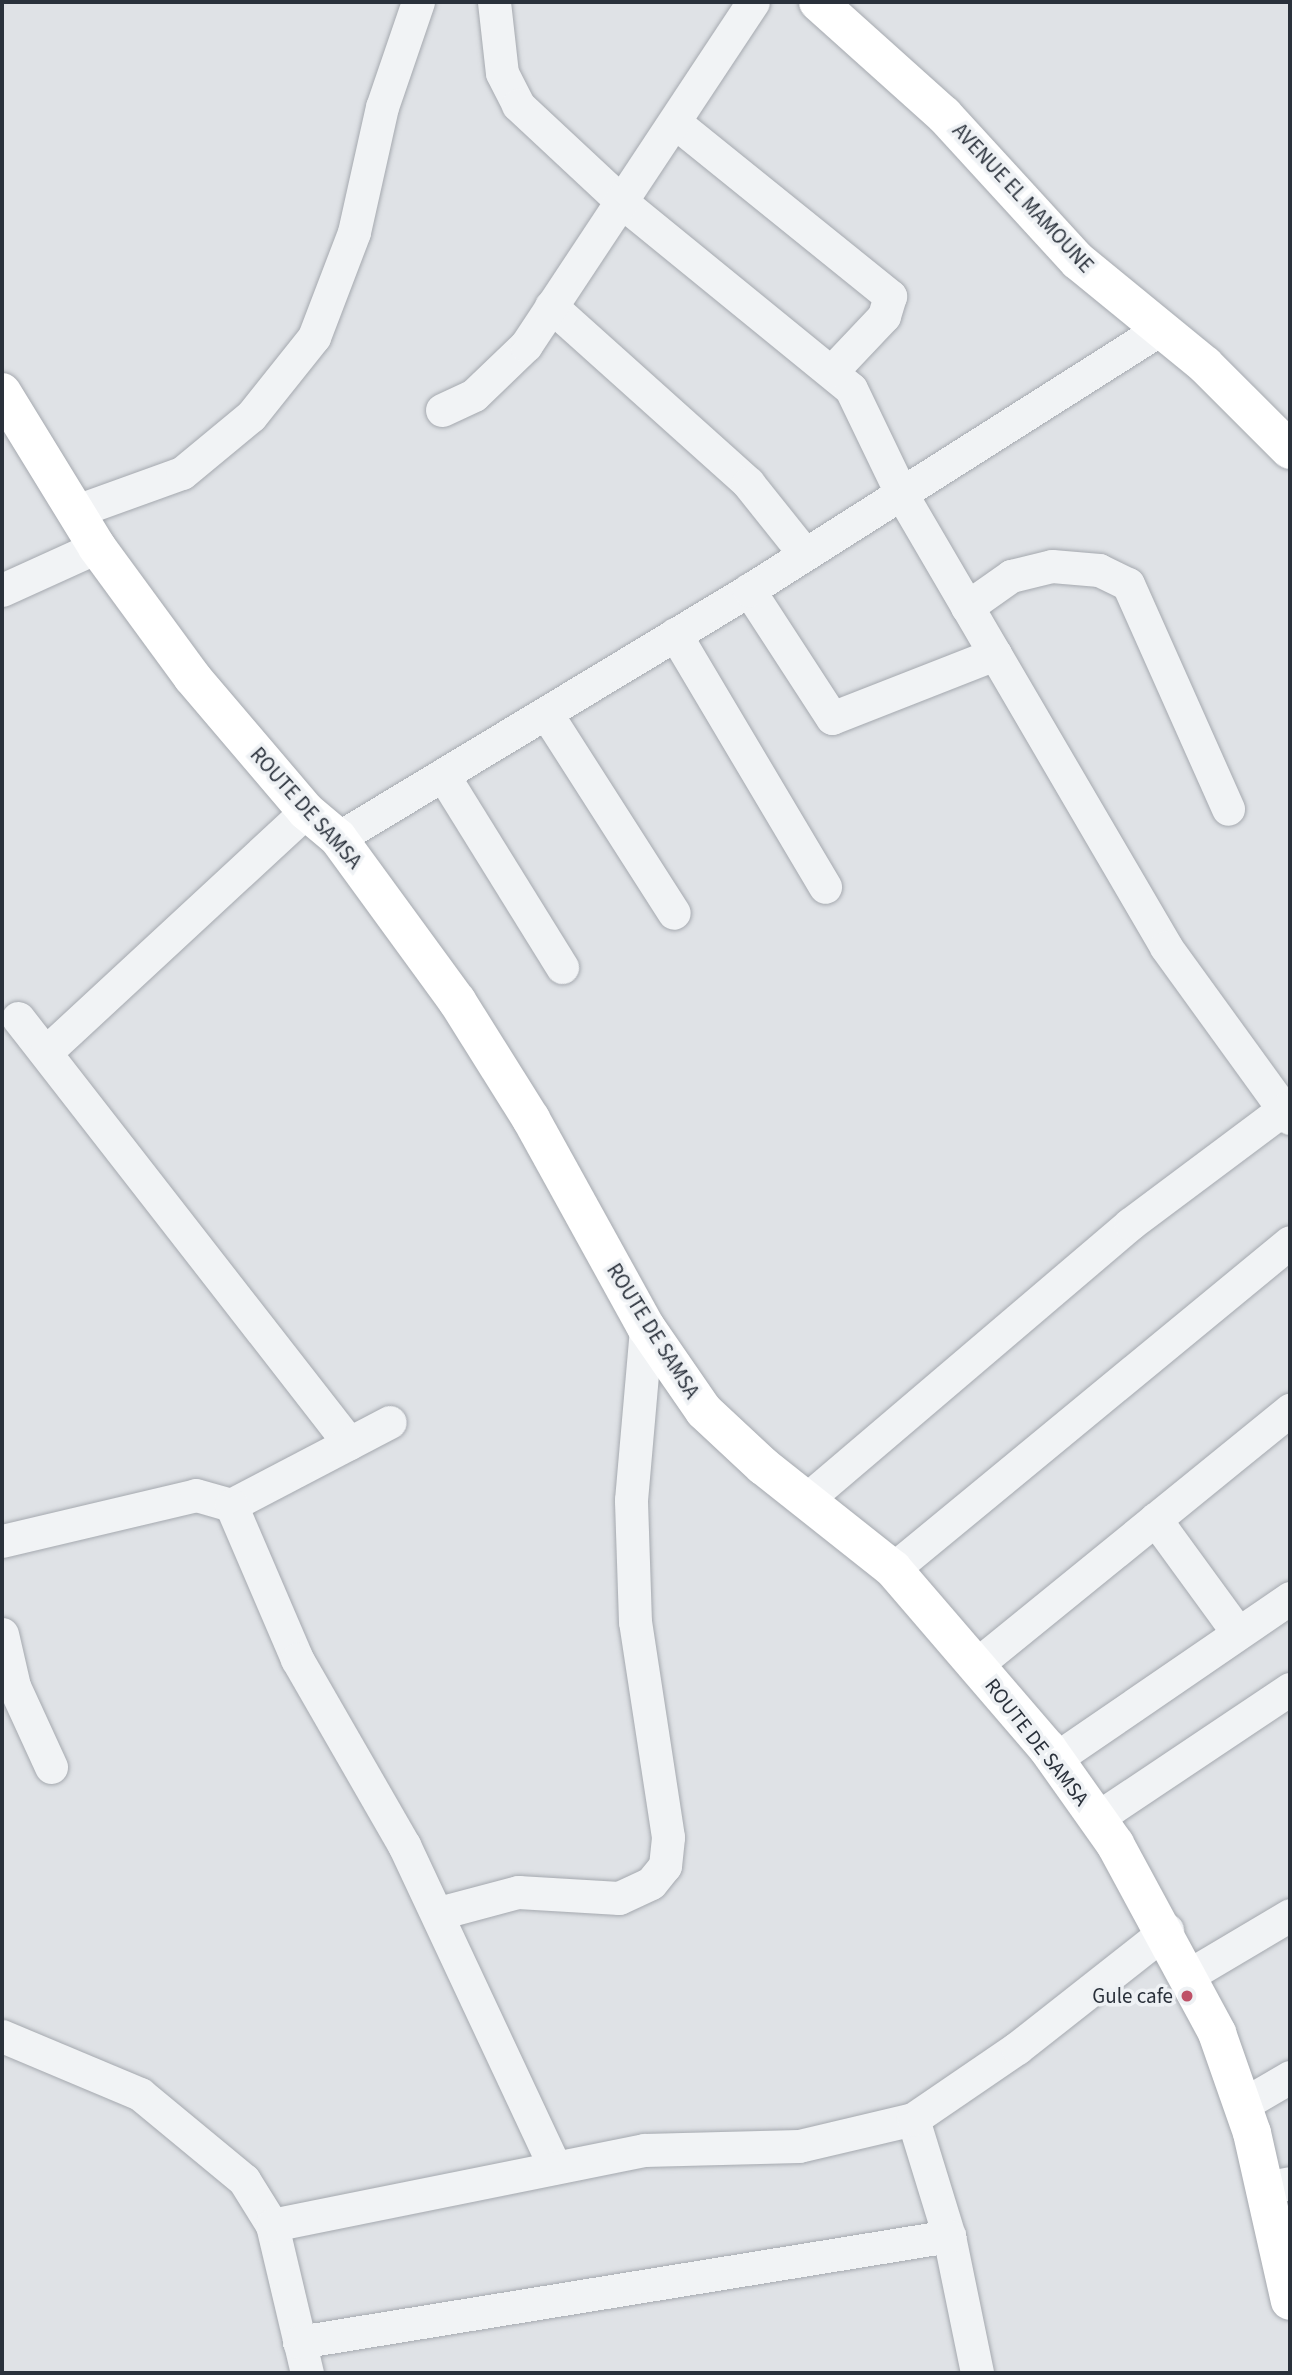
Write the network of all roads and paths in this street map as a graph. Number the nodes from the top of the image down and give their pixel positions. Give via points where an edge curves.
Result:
1 (418, 2) edge
2 (494, 2) edge
3 (753, 2) edge
4 (818, 2) edge
5 (677, 124) junction
6 (623, 203) junction
7 (551, 306) junction
8 (1160, 329) junction
9 (833, 370) junction
10 (2, 392) edge
11 (442, 410) dead end
12 (1290, 450) edge
13 (902, 495) junction
14 (79, 510) junction
15 (97, 547) junction
16 (803, 552) junction
17 (2, 590) edge
18 (749, 590) junction
19 (967, 607) junction
20 (675, 634) junction
21 (995, 654) junction
22 (546, 713) junction
23 (443, 775) junction
24 (1228, 810) dead end
25 (306, 811) junction
26 (338, 838) junction
27 (825, 887) dead end
28 (674, 913) dead end
29 (562, 967) dead end
30 (18, 1017) dead end
31 (46, 1052) junction
32 (1287, 1114) edge
33 (1290, 1242) edge
34 (646, 1327) junction
35 (1290, 1410) edge
36 (390, 1422) dead end
37 (349, 1443) junction
38 (807, 1499) junction
39 (231, 1505) junction
40 (1155, 1519) junction
41 (2, 1541) edge
42 (893, 1569) junction
43 (1290, 1598) edge
44 (1237, 1633) junction
45 (2, 1634) edge
46 (976, 1665) junction
47 (1290, 1689) edge
48 (1055, 1759) junction
49 (51, 1767) dead end
50 (1097, 1818) junction
51 (439, 1913) junction
52 (1290, 1915) edge
53 (1167, 1930) junction
54 (1189, 1975) junction
55 (2, 2036) edge
56 (1290, 2077) edge
57 (1242, 2105) junction
58 (913, 2119) junction
59 (555, 2167) junction
60 (1277, 2185) edge
61 (272, 2225) junction
62 (948, 2236) junction
63 (1290, 2301) edge
64 (299, 2342) junction
65 (307, 2373) edge
66 (977, 2373) edge

1 - 14 street via 382,107 354,232 314,337 251,416 182,473
2 - 6 street via 502,73 518,105
3 - 5 street
4 - 8 street, AVENUE EL MAMOUNE via 944,115 1078,261
5 - 6 street
5 - 9 street via 890,296 884,316
6 - 7 street
6 - 9 street
7 - 11 street via 503,370
7 - 16 street via 748,483
8 - 12 street, AVENUE EL MAMOUNE
8 - 13 street
9 - 13 street via 851,389
10 - 14 street, ROUTE DE SAMSA
13 - 16 street
13 - 19 street
14 - 15 street, ROUTE DE SAMSA
15 - 17 street
15 - 25 street, ROUTE DE SAMSA via 192,677
16 - 18 street
18 - 20 street
18 - 21 street via 832,718
19 - 21 street
19 - 24 street via 1012,576 1052,566 1099,570 1128,584
20 - 22 street
20 - 27 street
21 - 32 street via 1166,947
22 - 23 street
22 - 28 street
23 - 26 street
23 - 29 street
25 - 26 street, ROUTE DE SAMSA
25 - 31 street
26 - 34 street, ROUTE DE SAMSA via 517,1095
30 - 31 street
31 - 37 street
32 - 38 street via 1130,1224
33 - 42 street
34 - 38 street, ROUTE DE SAMSA via 704,1410
34 - 51 street via 631,1500 635,1622 668,1837 665,1866 652,1883 619,1898 518,1892
35 - 40 street
36 - 37 street
37 - 39 street
38 - 42 street, ROUTE DE SAMSA
39 - 41 street via 196,1495
39 - 51 street via 297,1659
40 - 44 street
40 - 46 street
42 - 46 street, ROUTE DE SAMSA
43 - 44 street
44 - 48 street
45 - 49 street via 14,1686
46 - 48 street, ROUTE DE SAMSA
47 - 50 street
48 - 50 street, ROUTE DE SAMSA
50 - 53 street, ROUTE DE SAMSA
51 - 59 street
52 - 54 street
53 - 54 street, ROUTE DE SAMSA
53 - 58 street via 1017,2048
54 - 57 street, ROUTE DE SAMSA
55 - 61 street via 140,2094 244,2180
56 - 57 street
57 - 60 street, ROUTE DE SAMSA
58 - 59 street via 799,2146 644,2150
58 - 62 street
59 - 61 street
60 - 63 street, ROUTE DE SAMSA
61 - 64 street
62 - 64 street via 714,2279
62 - 66 street
64 - 65 street

